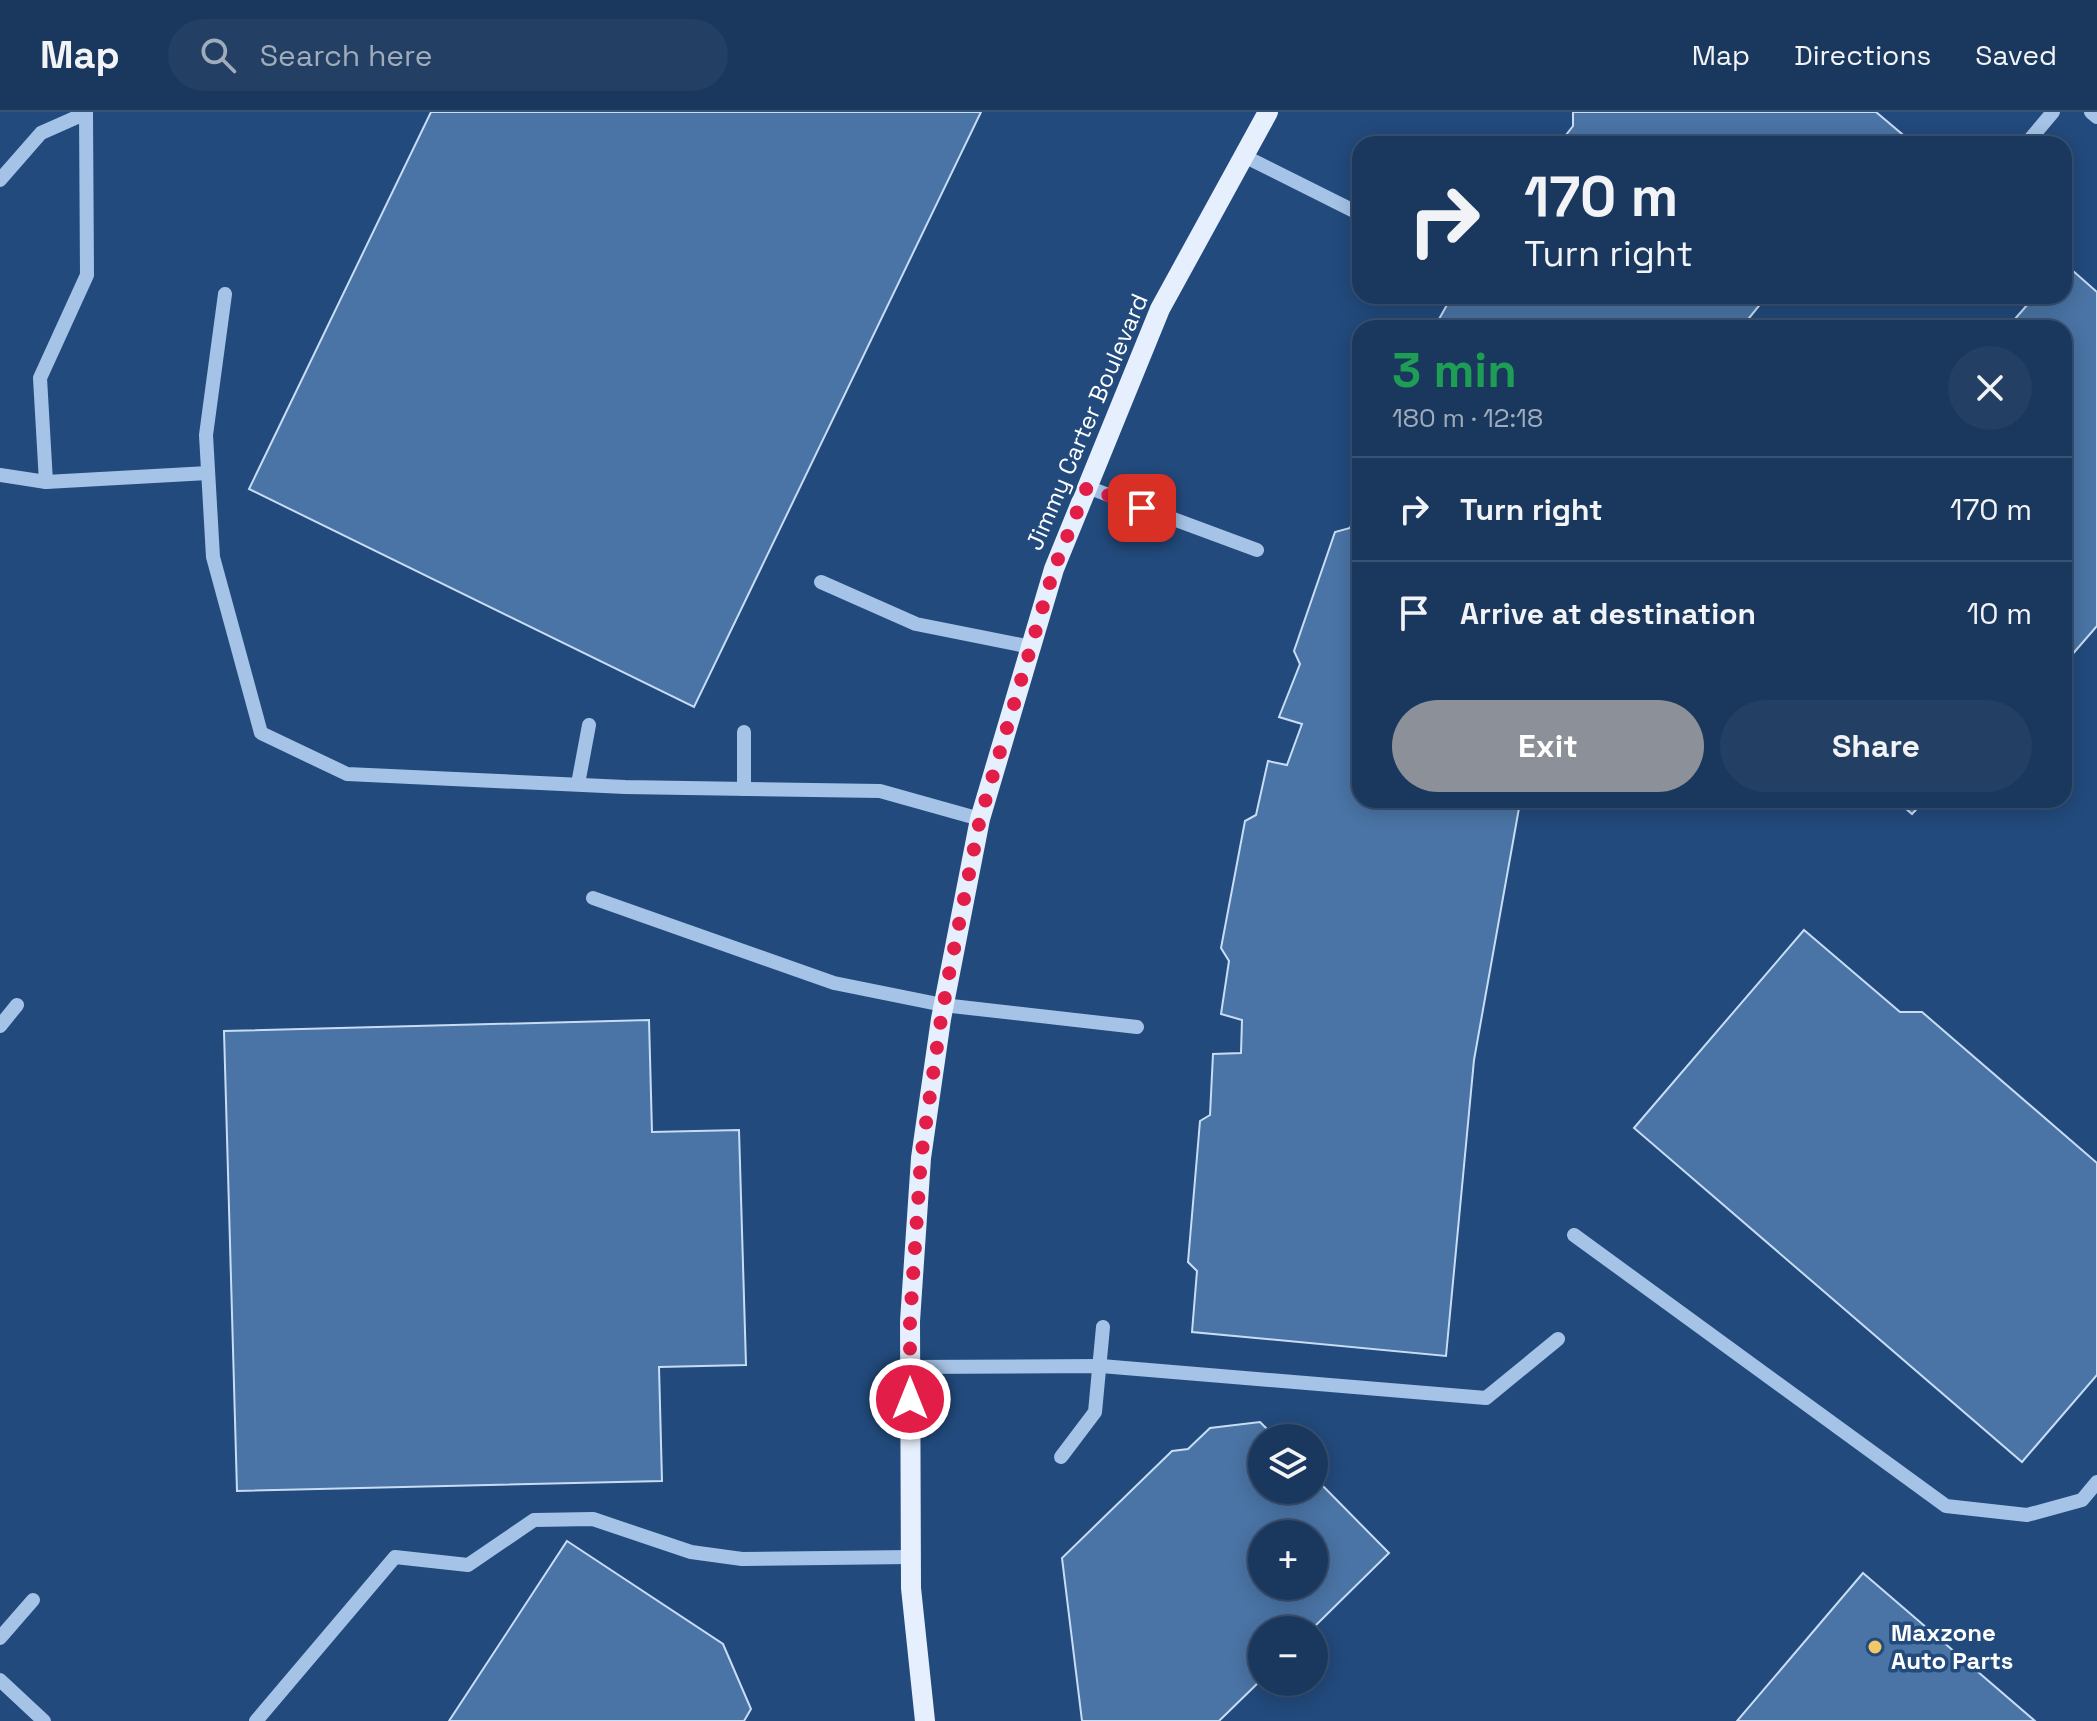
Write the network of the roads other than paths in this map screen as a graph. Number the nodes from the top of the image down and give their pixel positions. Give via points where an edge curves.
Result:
1 (1268, 112) edge
2 (2053, 112) edge
3 (2091, 112) edge
4 (2097, 117) edge
5 (2033, 136) edge
6 (1244, 156) junction
7 (0, 180) edge
8 (1352, 210) edge
9 (225, 294) dead end
10 (208, 473) junction
11 (0, 475) edge
12 (46, 482) junction
13 (1087, 487) junction
14 (1257, 550) dead end
15 (821, 582) dead end
16 (1031, 647) junction
17 (589, 725) dead end
18 (744, 732) dead end
19 (578, 784) junction
20 (744, 789) junction
21 (980, 819) junction
22 (593, 898) dead end
23 (17, 1005) dead end
24 (943, 1005) junction
25 (0, 1026) edge
26 (1137, 1027) dead end
27 (1574, 1235) dead end
28 (1103, 1327) dead end
29 (1558, 1339) dead end
30 (1101, 1366) junction
31 (910, 1367) junction
32 (1061, 1457) dead end
33 (2097, 1482) edge
34 (911, 1557) junction
35 (33, 1600) dead end
36 (0, 1638) edge
37 (0, 1680) edge
38 (44, 1721) edge
39 (256, 1721) edge
40 (925, 1721) edge

1 - 6 main road, Jimmy Carter Boulevard
2 - 5 street
3 - 4 street
6 - 8 street
6 - 13 main road, Jimmy Carter Boulevard via 1160,309
7 - 12 street via 41,133 86,113 87,275 40,378
9 - 10 street via 206,435
10 - 12 street
10 - 19 street via 213,557 261,733 347,774
11 - 12 street
13 - 14 street
13 - 16 main road, Jimmy Carter Boulevard via 1054,569
15 - 16 street via 916,624
16 - 21 main road, Jimmy Carter Boulevard
17 - 19 street
18 - 20 street
19 - 20 street
20 - 21 street via 880,791
21 - 24 main road, Jimmy Carter Boulevard
22 - 24 street via 834,983
23 - 25 street
24 - 26 street
24 - 31 main road, Jimmy Carter Boulevard via 921,1158
27 - 33 street via 1946,1506 2027,1515 2082,1500
28 - 30 street
29 - 30 street via 1486,1398
30 - 31 street
30 - 32 street via 1095,1412
31 - 34 main road, Jimmy Carter Boulevard
34 - 39 street via 742,1559 691,1552 593,1519 534,1520 468,1565 395,1557
34 - 40 main road, Jimmy Carter Boulevard
35 - 36 street
37 - 38 street

